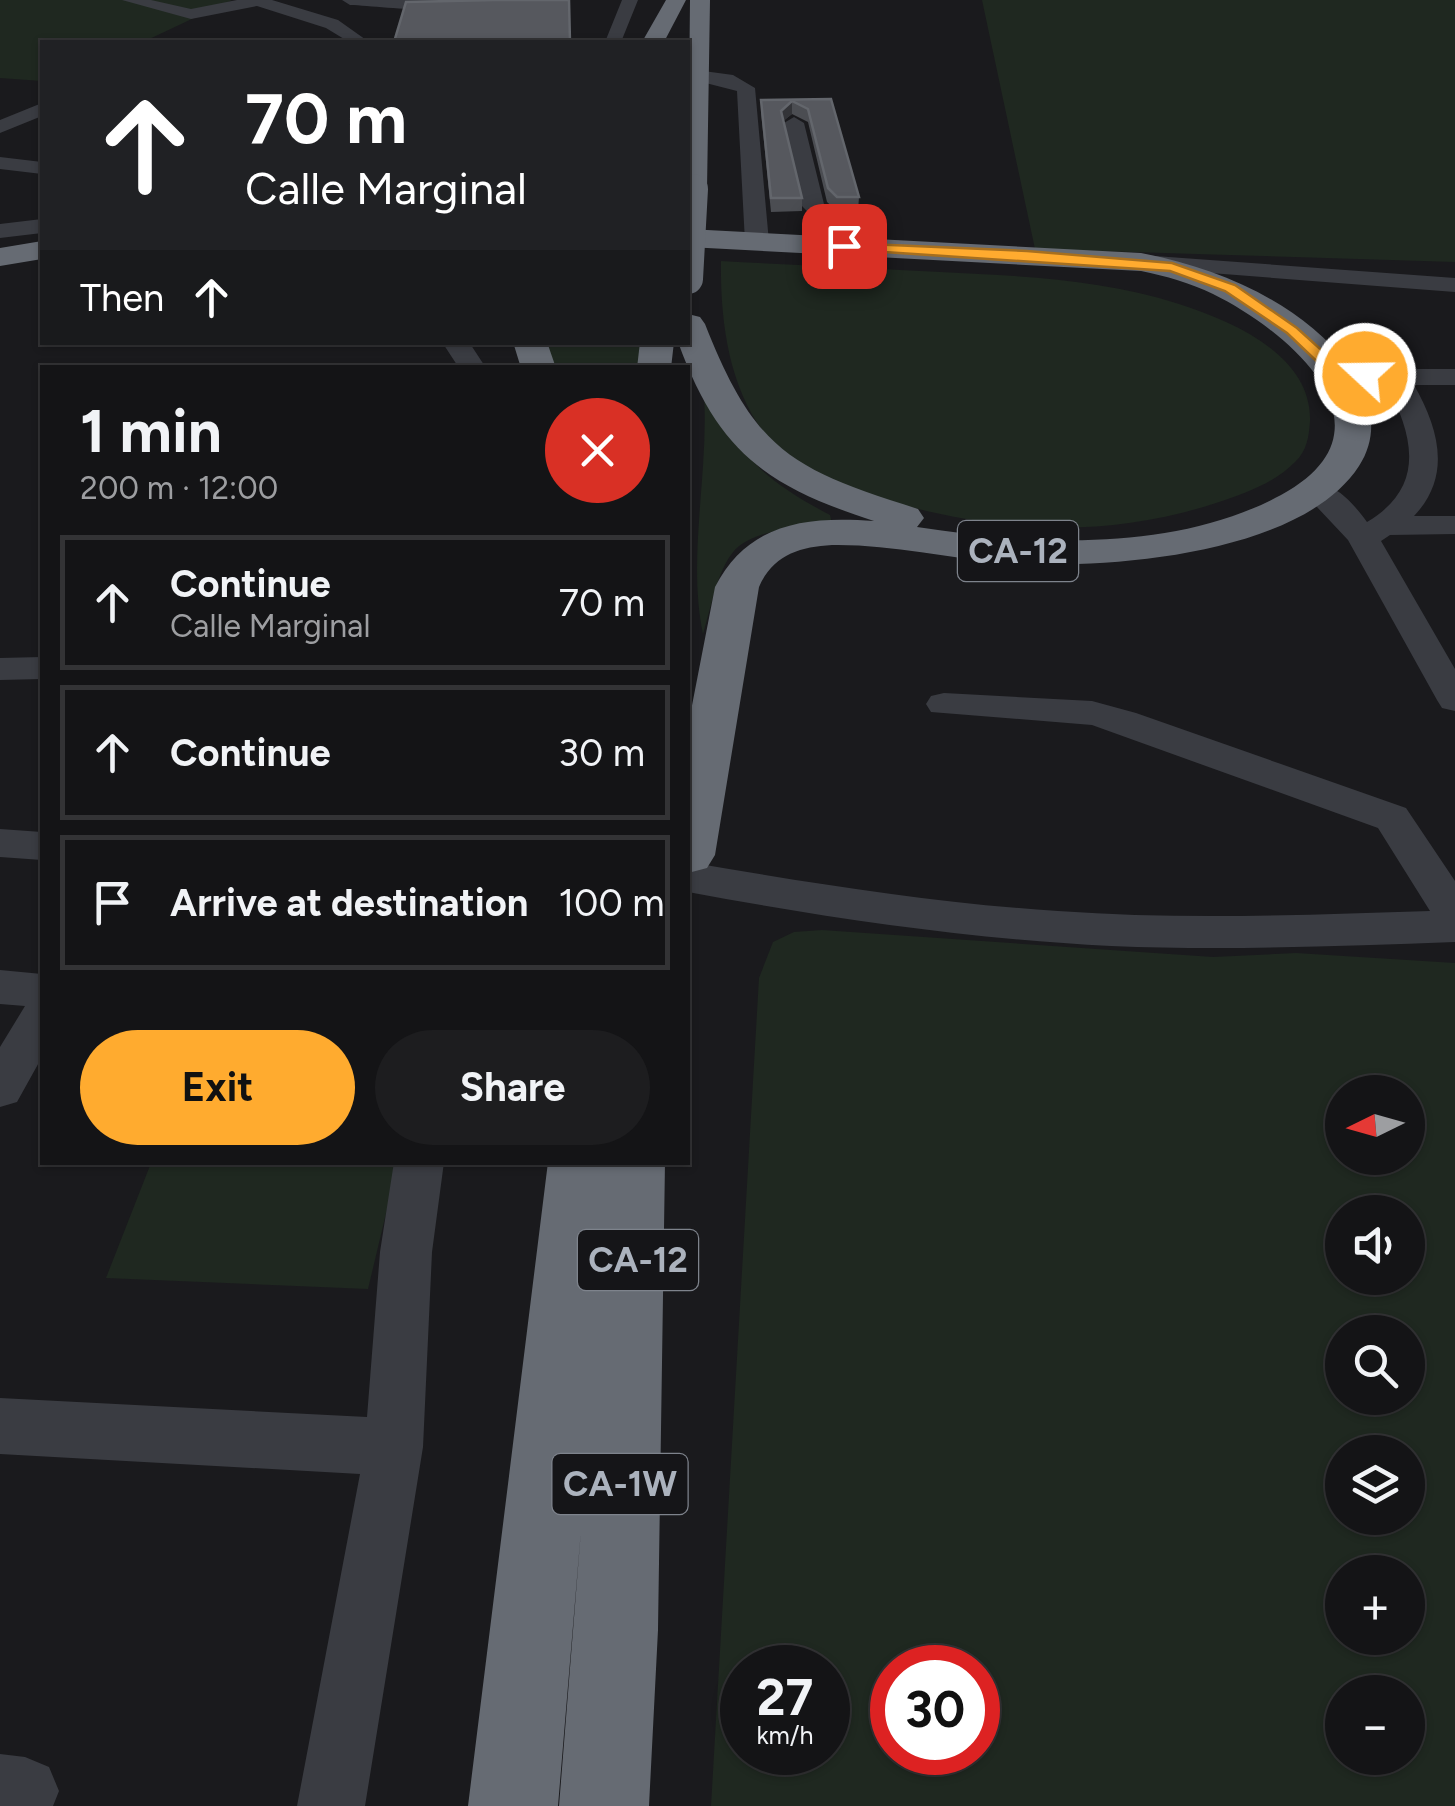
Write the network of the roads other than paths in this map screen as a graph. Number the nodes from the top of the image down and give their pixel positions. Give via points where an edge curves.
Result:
1 (130, 0) edge
2 (256, 0) edge
3 (350, 0) edge
4 (479, 0) edge
5 (630, 0) edge
6 (676, 0) edge
7 (685, 0) edge
8 (700, 0) edge
9 (357, 40) edge
10 (614, 40) edge
11 (654, 40) edge
12 (682, 40) edge
13 (696, 75) junction
14 (38, 113) edge
15 (794, 123) edge
16 (0, 127) edge
17 (0, 163) edge
18 (40, 168) edge
19 (813, 206) junction
20 (0, 231) edge
21 (39, 232) edge
22 (690, 238) edge
23 (757, 242) junction
24 (690, 243) edge
25 (795, 244) junction
26 (0, 246) edge
27 (844, 246) junction
28 (690, 250) edge
29 (0, 257) edge
30 (1139, 273) junction
31 (1455, 285) edge
32 (1249, 286) junction
33 (690, 329) edge
34 (1334, 370) junction
35 (1396, 377) junction
36 (1455, 377) edge
37 (1316, 490) junction
38 (1455, 526) edge
39 (1375, 532) junction
40 (40, 668) edge
41 (0, 669) edge
42 (1446, 669) edge
43 (1455, 700) edge
44 (944, 704) dead end
45 (0, 842) edge
46 (690, 844) edge
47 (40, 846) edge
48 (690, 877) edge
49 (1455, 915) edge
50 (1455, 926) edge
51 (0, 987) edge
52 (40, 990) edge
53 (40, 1019) edge
54 (0, 1088) edge
55 (419, 1165) edge
56 (652, 1165) edge
57 (592, 1171) edge
58 (624, 1356) junction
59 (0, 1426) edge
60 (394, 1447) junction
61 (331, 1806) edge
62 (513, 1806) edge
63 (604, 1806) edge

1 - 2 street via 191,14
2 - 9 street via 332,24
3 - 4 street
5 - 10 street
6 - 11 highway
7 - 12 highway
8 - 13 highway
13 - 23 street via 746,88
13 - 24 highway, bridge
14 - 16 street
15 - 19 street
17 - 18 street
19 - 25 street
19 - 27 street
20 - 21 street
21 - 26 highway
21 - 29 highway
22 - 23 highway, CA-12
23 - 25 highway, CA-12
25 - 27 highway, CA-12
27 - 30 highway, CA-12
28 - 30 highway, CA-12
30 - 32 highway via 1206,293
30 - 33 highway, CA-12 via 1272,336 1318,385 1326,431 1303,473 1266,499 1182,526 1091,538 1020,538 940,526 782,470 750,444 718,401
31 - 32 street
32 - 34 highway, CA-12
34 - 35 street
34 - 37 highway, CA-12 via 1353,435 1333,475
35 - 36 street
35 - 39 street via 1420,427 1426,460 1416,499
37 - 39 street
37 - 46 highway, CA-12 via 1275,514 1154,547 1058,553 831,532 761,551 747,562 736,587
38 - 39 street
39 - 42 street
40 - 41 street
42 - 43 street
44 - 49 street via 1122,720 1392,818
45 - 47 street
48 - 50 street via 826,902 1111,930
51 - 52 street
53 - 54 street
55 - 60 street
56 - 58 highway, CA-12
57 - 58 highway, CA-1W
57 - 62 highway, CA-1W
58 - 63 highway, CA-1W via 617,1630
59 - 60 street
60 - 61 street

